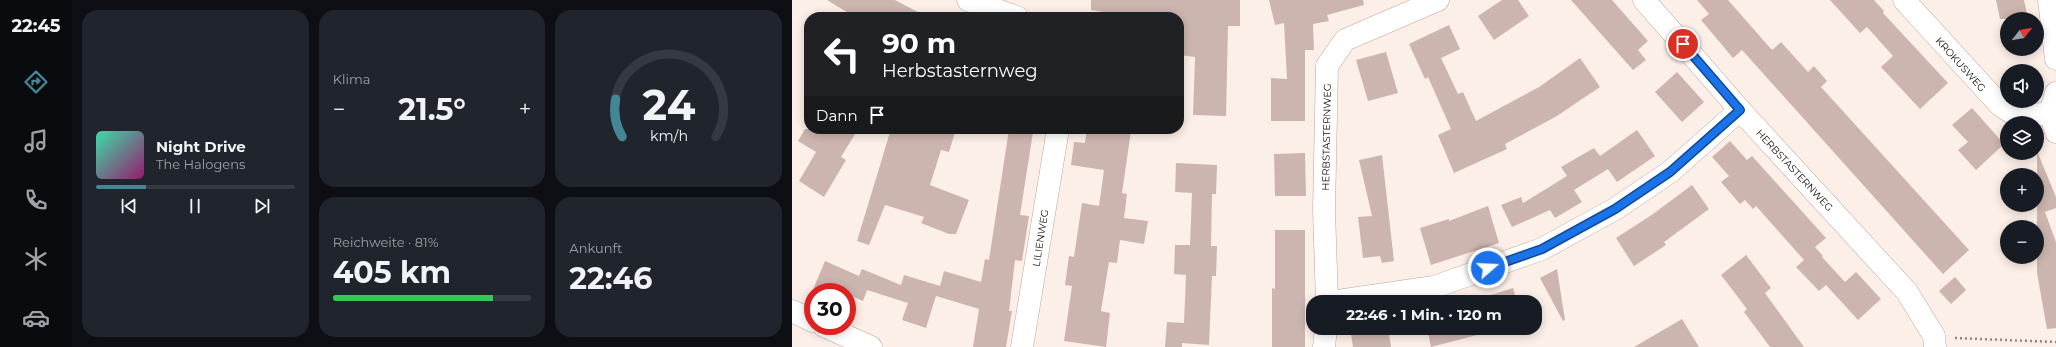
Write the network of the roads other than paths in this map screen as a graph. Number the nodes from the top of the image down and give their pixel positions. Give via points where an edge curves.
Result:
1 (968, 0) edge
2 (1438, 0) edge
3 (1644, 0) edge
4 (1904, 0) edge
5 (2049, 0) edge
6 (1399, 8) edge
7 (1003, 12) edge
8 (2056, 59) edge
9 (1740, 110) junction
10 (2054, 113) edge
11 (1057, 134) edge
12 (1327, 295) edge
13 (1379, 295) edge
14 (792, 310) edge
15 (804, 316) edge
16 (844, 335) edge
17 (1325, 335) edge
18 (1935, 342) edge
19 (871, 347) edge
20 (1022, 347) edge
21 (1324, 347) edge

1 - 7 street
2 - 6 street, HERBSTASTERNWEG
3 - 9 street, HERBSTASTERNWEG
4 - 10 street, KROKUSWEG via 2000,106 2014,114
5 - 8 street
6 - 12 street, HERBSTASTERNWEG via 1344,40 1327,66 1324,210
9 - 13 street via 1670,172 1615,209 1542,249 1434,287
9 - 18 street, HERBSTASTERNWEG via 1906,292
11 - 20 street, LILIENWEG
14 - 15 street
16 - 19 street
17 - 21 street

